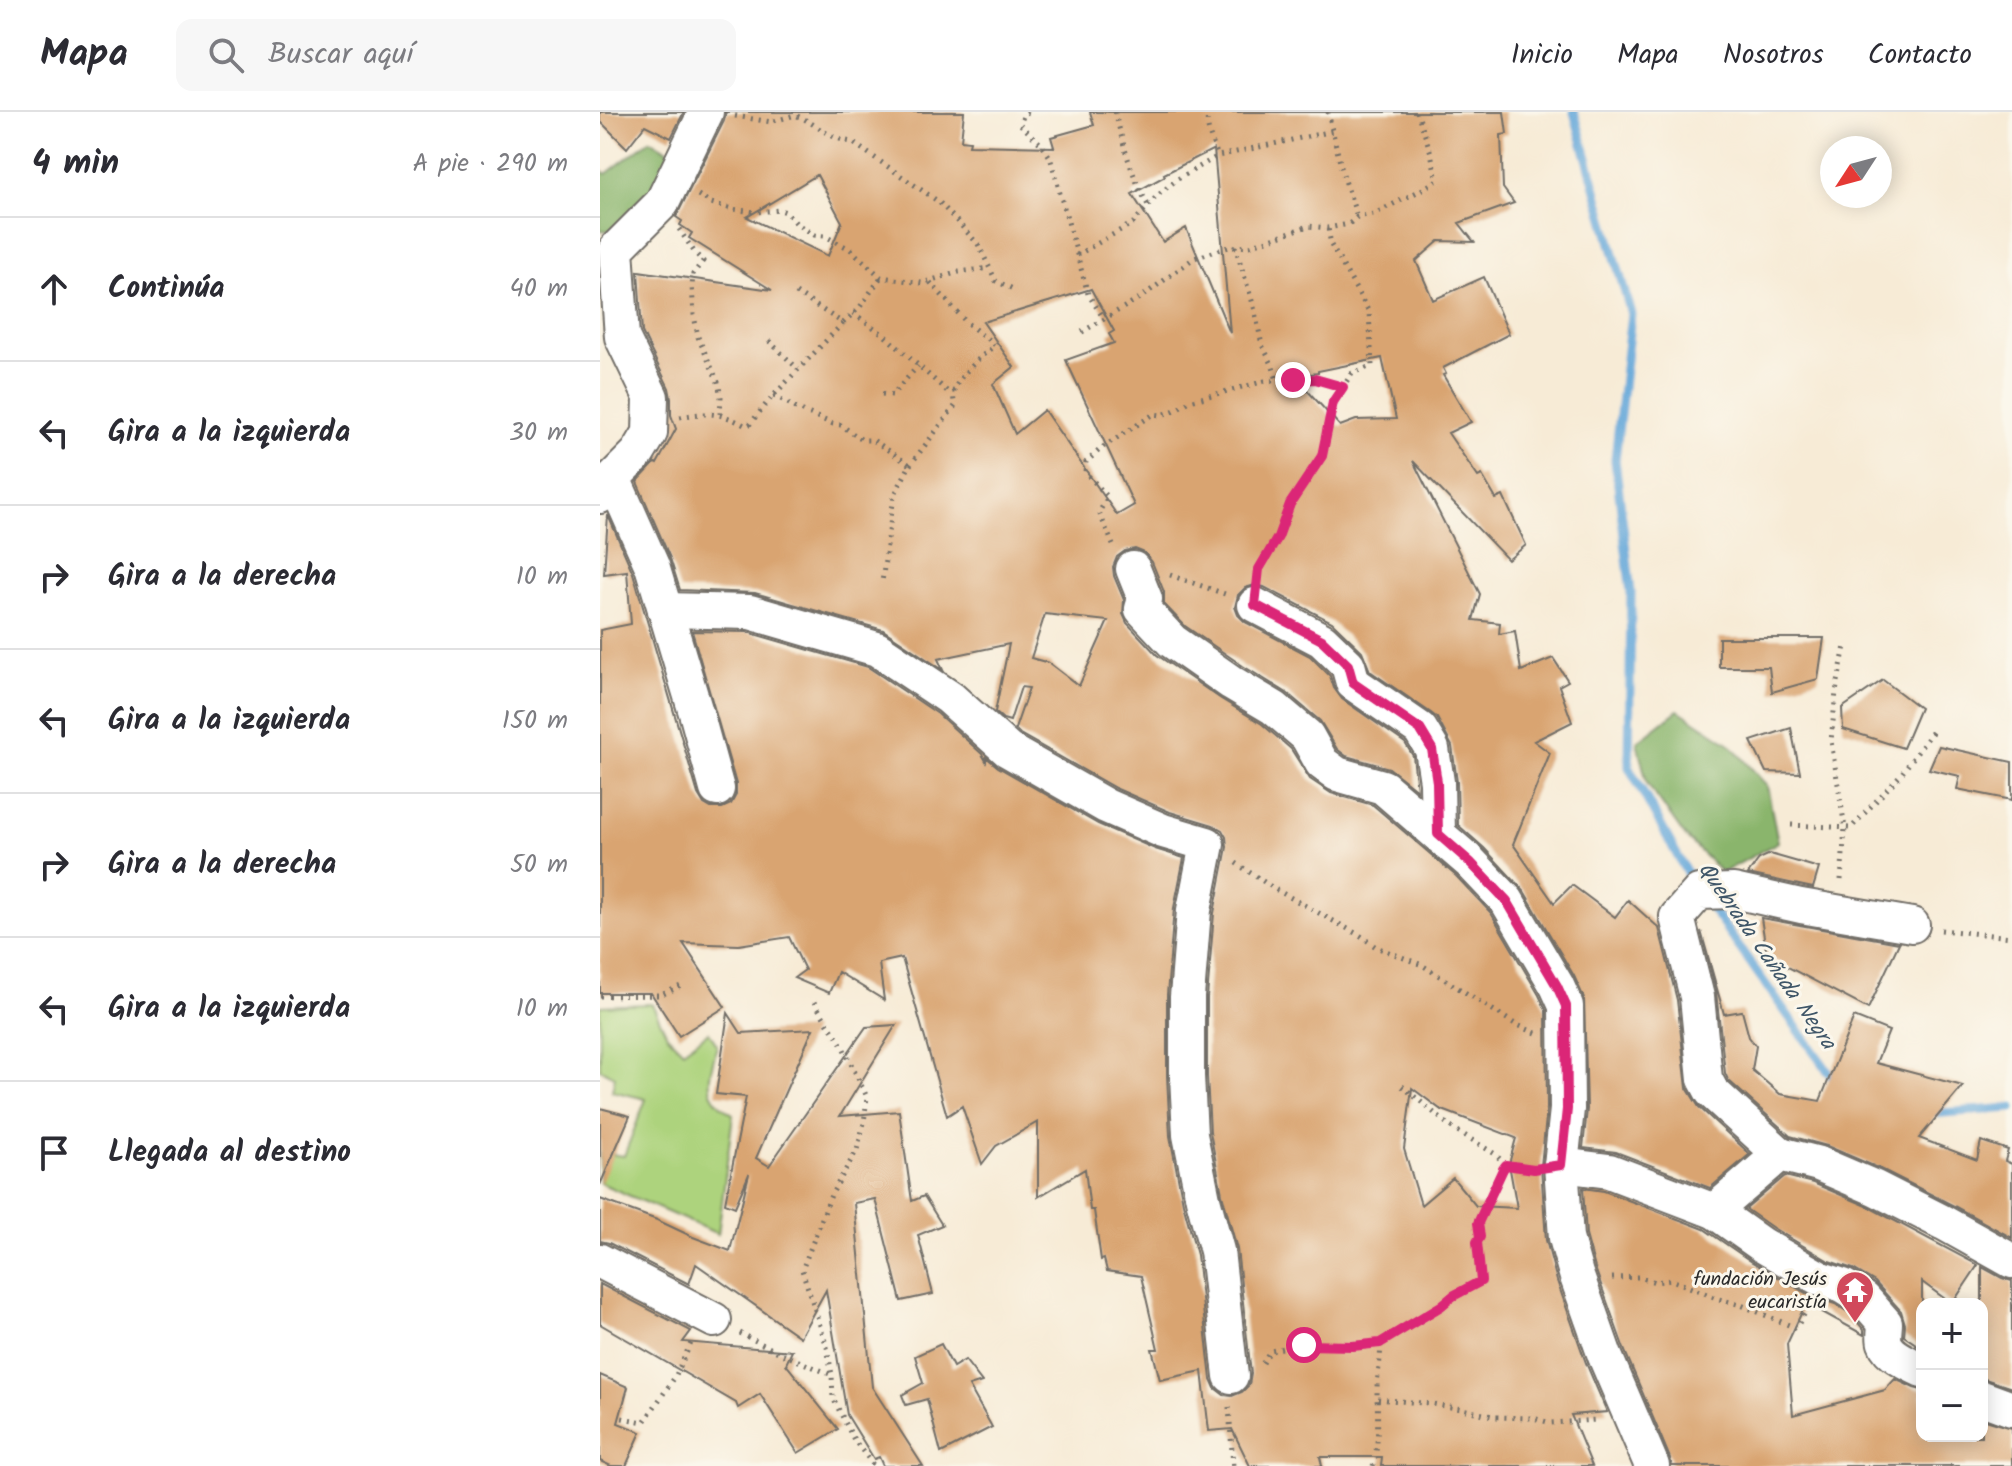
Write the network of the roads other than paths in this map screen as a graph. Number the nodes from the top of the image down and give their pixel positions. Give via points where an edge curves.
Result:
1 (706, 112) edge
2 (606, 487) edge
3 (1133, 569) dead end
4 (1255, 605) road end
5 (665, 610) junction
6 (717, 789) dead end
7 (1438, 834) junction
8 (1912, 925) road end
9 (1780, 1154) junction
10 (1561, 1165) junction
11 (1714, 1211) junction
12 (600, 1261) edge
13 (2012, 1261) edge
14 (711, 1319) road end
15 (1916, 1367) edge
16 (1231, 1376) road end
17 (1988, 1400) edge
18 (2012, 1409) edge
19 (1652, 1466) edge

1 - 2 street via 664,196 616,249 622,337 651,397 651,419 650,433 638,453
2 - 5 street via 652,566
3 - 7 street via 1145,599 1142,609 1172,641 1274,708 1307,736 1322,763 1337,774 1383,787
4 - 7 street via 1322,640 1348,665 1353,683 1420,729 1432,749
5 - 6 street
5 - 16 street via 750,612 877,649 950,698 1008,750 1106,806 1207,844 1194,910 1187,1076 1190,1135 1217,1251
7 - 10 street via 1507,901 1566,1006 1567,1109
8 - 9 street via 1734,891 1699,892 1677,917 1697,997 1705,1079 1712,1092
9 - 11 street
9 - 13 street via 1875,1188
10 - 11 street via 1609,1171
10 - 19 street via 1566,1238 1576,1274
11 - 15 street via 1762,1245 1864,1299 1885,1323 1887,1348
12 - 14 street
17 - 18 street

